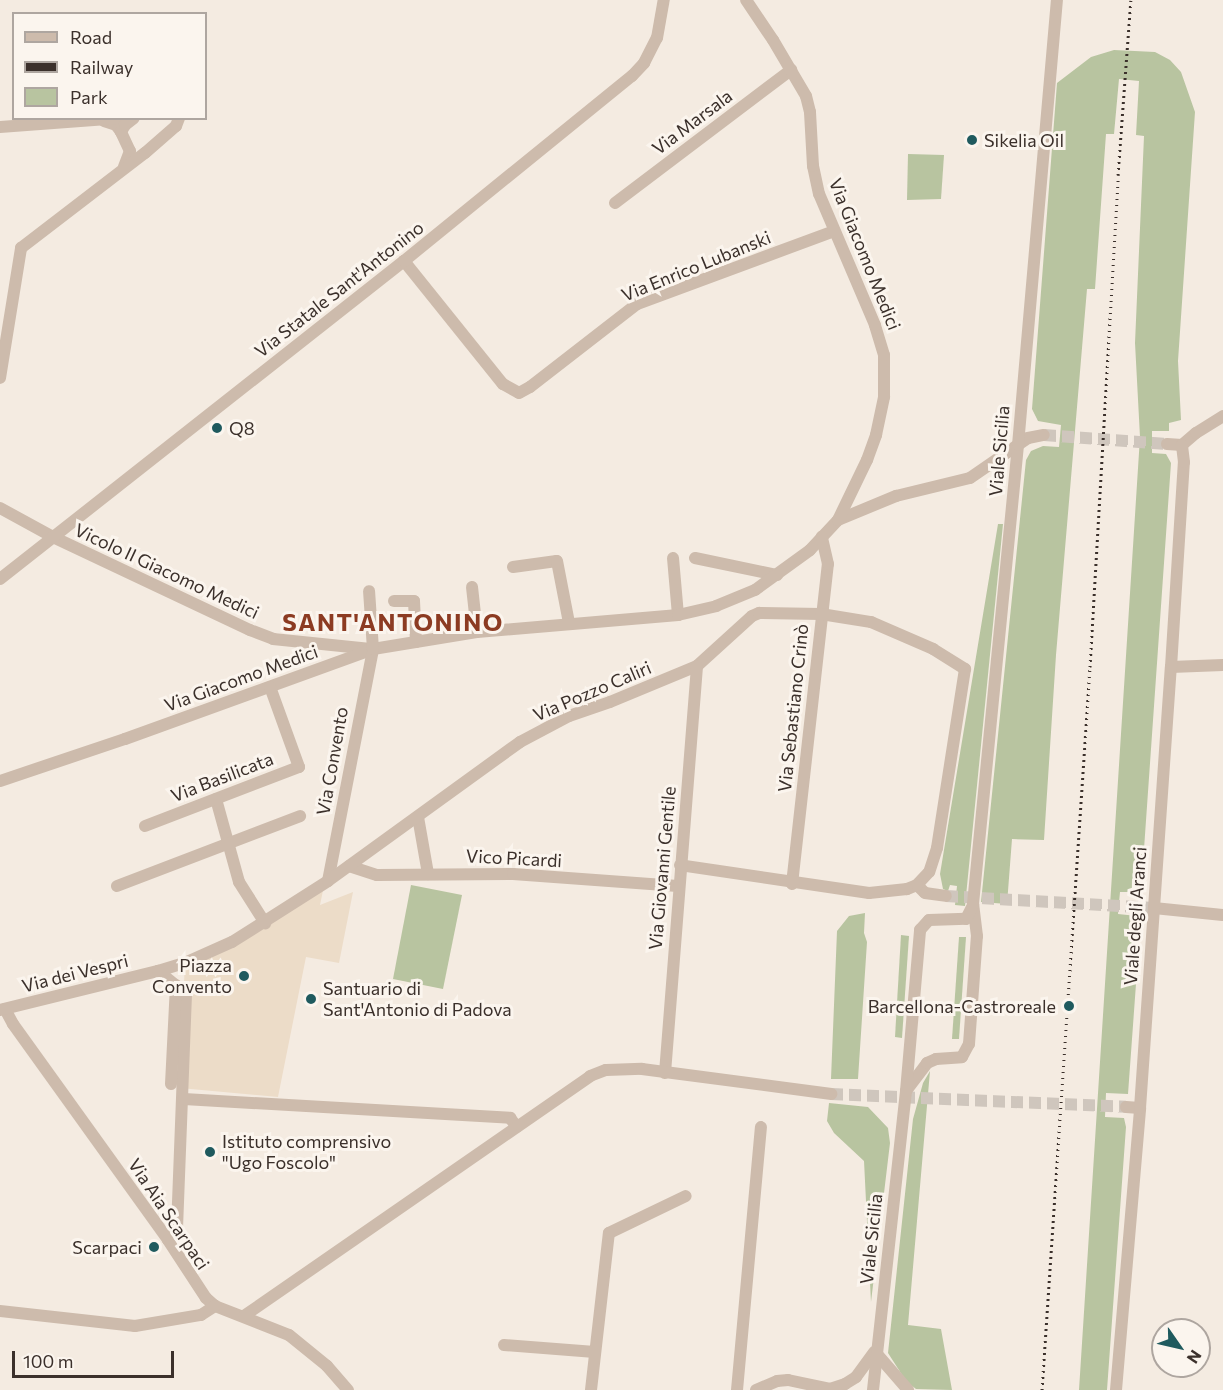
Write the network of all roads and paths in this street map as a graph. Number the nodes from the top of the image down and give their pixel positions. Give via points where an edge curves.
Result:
1 (664, 0) edge
2 (746, 0) edge
3 (1057, 0) edge
4 (791, 70) junction
5 (109, 120) edge
6 (131, 120) edge
7 (178, 120) edge
8 (102, 121) junction
9 (0, 127) edge
10 (122, 132) junction
11 (130, 152) junction
12 (145, 153) junction
13 (119, 173) junction
14 (615, 203) dead end
15 (834, 231) junction
16 (404, 261) junction
17 (0, 378) edge
18 (1223, 416) edge
19 (1044, 435) tunnel mouth
20 (1167, 444) tunnel mouth
21 (1018, 445) junction
22 (1182, 445) junction
23 (0, 508) edge
24 (838, 520) junction
25 (54, 537) junction
26 (822, 537) junction
27 (673, 558) dead end
28 (694, 558) dead end
29 (513, 567) dead end
30 (777, 575) junction
31 (0, 579) edge
32 (472, 587) dead end
33 (369, 591) dead end
34 (750, 592) junction
35 (394, 601) dead end
36 (759, 614) junction
37 (822, 614) junction
38 (678, 615) junction
39 (570, 623) junction
40 (477, 632) junction
41 (416, 642) junction
42 (373, 649) junction
43 (1223, 665) edge
44 (697, 666) junction
45 (1172, 667) junction
46 (270, 687) junction
47 (0, 781) edge
48 (216, 799) junction
49 (300, 816) dead end
50 (418, 817) junction
51 (145, 825) dead end
52 (229, 843) junction
53 (680, 865) junction
54 (349, 866) junction
55 (428, 874) junction
56 (328, 880) junction
57 (792, 884) junction
58 (917, 885) junction
59 (117, 886) dead end
60 (678, 886) junction
61 (946, 896) tunnel mouth
62 (974, 904) junction
63 (1154, 908) junction
64 (1223, 915) edge
65 (962, 920) junction
66 (265, 923) junction
67 (977, 932) junction
68 (158, 971) junction
69 (176, 985) junction
70 (2, 1009) edge
71 (665, 1073) junction
72 (171, 1084) dead end
73 (906, 1091) junction
74 (831, 1094) tunnel mouth
75 (184, 1099) junction
76 (1125, 1107) tunnel mouth
77 (1140, 1108) junction
78 (517, 1127) junction
79 (761, 1127) dead end
80 (686, 1196) dead end
81 (168, 1240) junction
82 (215, 1306) junction
83 (0, 1311) edge
84 (244, 1316) junction
85 (504, 1345) dead end
86 (877, 1349) junction
87 (595, 1352) junction
88 (833, 1389) edge
89 (348, 1390) edge
90 (591, 1390) edge
91 (738, 1390) edge
92 (756, 1390) edge
93 (873, 1390) edge
94 (908, 1390) edge
95 (1116, 1390) edge

1 - 16 street, Via Statale Sant'Antonino via 657,38 638,69
2 - 4 street, Via Giacomo Medici
3 - 21 street, Viale Sicilia
4 - 14 street, Via Marsala
4 - 15 street, Via Giacomo Medici via 809,104 815,177
5 - 8 street
6 - 10 street
7 - 12 street
8 - 9 street
8 - 10 street via 113,123
10 - 11 street
11 - 12 street
11 - 13 street
12 - 13 street
13 - 17 street via 21,248
15 - 16 street, Via Enrico Lubanski via 638,304 519,393 503,384
15 - 24 street, Via Giacomo Medici via 882,344 886,383 876,435
16 - 25 street, Via Statale Sant'Antonino
18 - 22 street
19 - 21 street
20 - 22 street
21 - 24 street via 970,478 896,496
21 - 62 street, Viale Sicilia
22 - 45 street, Viale degli Aranci
23 - 25 street, Vicolo II Giacomo Medici
24 - 26 street, Via Giacomo Medici
25 - 31 street, Via Statale Sant'Antonino
25 - 42 street, Vicolo II Giacomo Medici via 273,639
26 - 30 street, Via Giacomo Medici
26 - 37 street, Via Sebastiano Crinò via 828,564
27 - 38 street
28 - 30 street
29 - 39 street via 557,561
30 - 34 street, Via Giacomo Medici
32 - 40 street
33 - 42 street, Via Convento
34 - 36 street
34 - 38 street, Via Giacomo Medici
35 - 41 street via 414,601
36 - 37 street
36 - 44 street, Via Pozzo Caliri
37 - 57 street, Via Sebastiano Crinò
37 - 58 street via 883,626 965,669 937,848 929,872
38 - 39 street, Via Giacomo Medici
39 - 40 street, Via Giacomo Medici
40 - 41 street, Via Giacomo Medici
41 - 42 street, Via Giacomo Medici
42 - 46 street, Via Giacomo Medici
42 - 56 street, Via Convento
43 - 45 street
44 - 50 street, Via Pozzo Caliri via 569,716 534,734
44 - 53 street, Via Giovanni Gentile
45 - 63 street, Viale degli Aranci
46 - 47 street, Via Giacomo Medici
46 - 48 street, Via Basilicata via 299,767
48 - 51 street, Via Basilicata
48 - 52 street
49 - 52 street
50 - 54 street, Via Pozzo Caliri
50 - 55 street
52 - 59 street
52 - 66 street via 239,882
53 - 57 street
53 - 60 street, Via Giovanni Gentile
54 - 55 street, Vico Picardi via 377,875
54 - 56 street, Via Pozzo Caliri
55 - 60 street, Vico Picardi via 513,874
56 - 66 street
57 - 58 street via 869,893
58 - 61 street via 925,893
60 - 71 street, Via Giovanni Gentile
62 - 65 street
62 - 67 street, Viale Sicilia
63 - 64 street
63 - 77 street, Viale degli Aranci
65 - 67 street
65 - 73 street, Viale Sicilia via 929,920 920,928
66 - 68 street via 210,953
67 - 73 street, Viale Sicilia via 968,1049 957,1059 927,1063
68 - 69 street
68 - 70 street, Via dei Vespri
69 - 72 street
69 - 75 street via 186,994
70 - 81 street, Via Aia Scarpaci
71 - 74 street
71 - 78 street via 606,1070
73 - 86 street, Viale Sicilia
75 - 78 street via 510,1118
75 - 81 street via 177,1229
76 - 77 street
77 - 95 street, Viale degli Aranci
78 - 84 street
79 - 91 street
80 - 87 street via 609,1233
81 - 82 street, Via Aia Scarpaci via 197,1287
82 - 83 street via 201,1315 135,1326
82 - 84 street, Via Aia Scarpaci
84 - 89 street, Via Aia Scarpaci via 298,1341
85 - 87 street
86 - 88 street via 856,1377
86 - 93 street, Viale Sicilia
86 - 94 street
87 - 90 street
88 - 92 street via 788,1380

